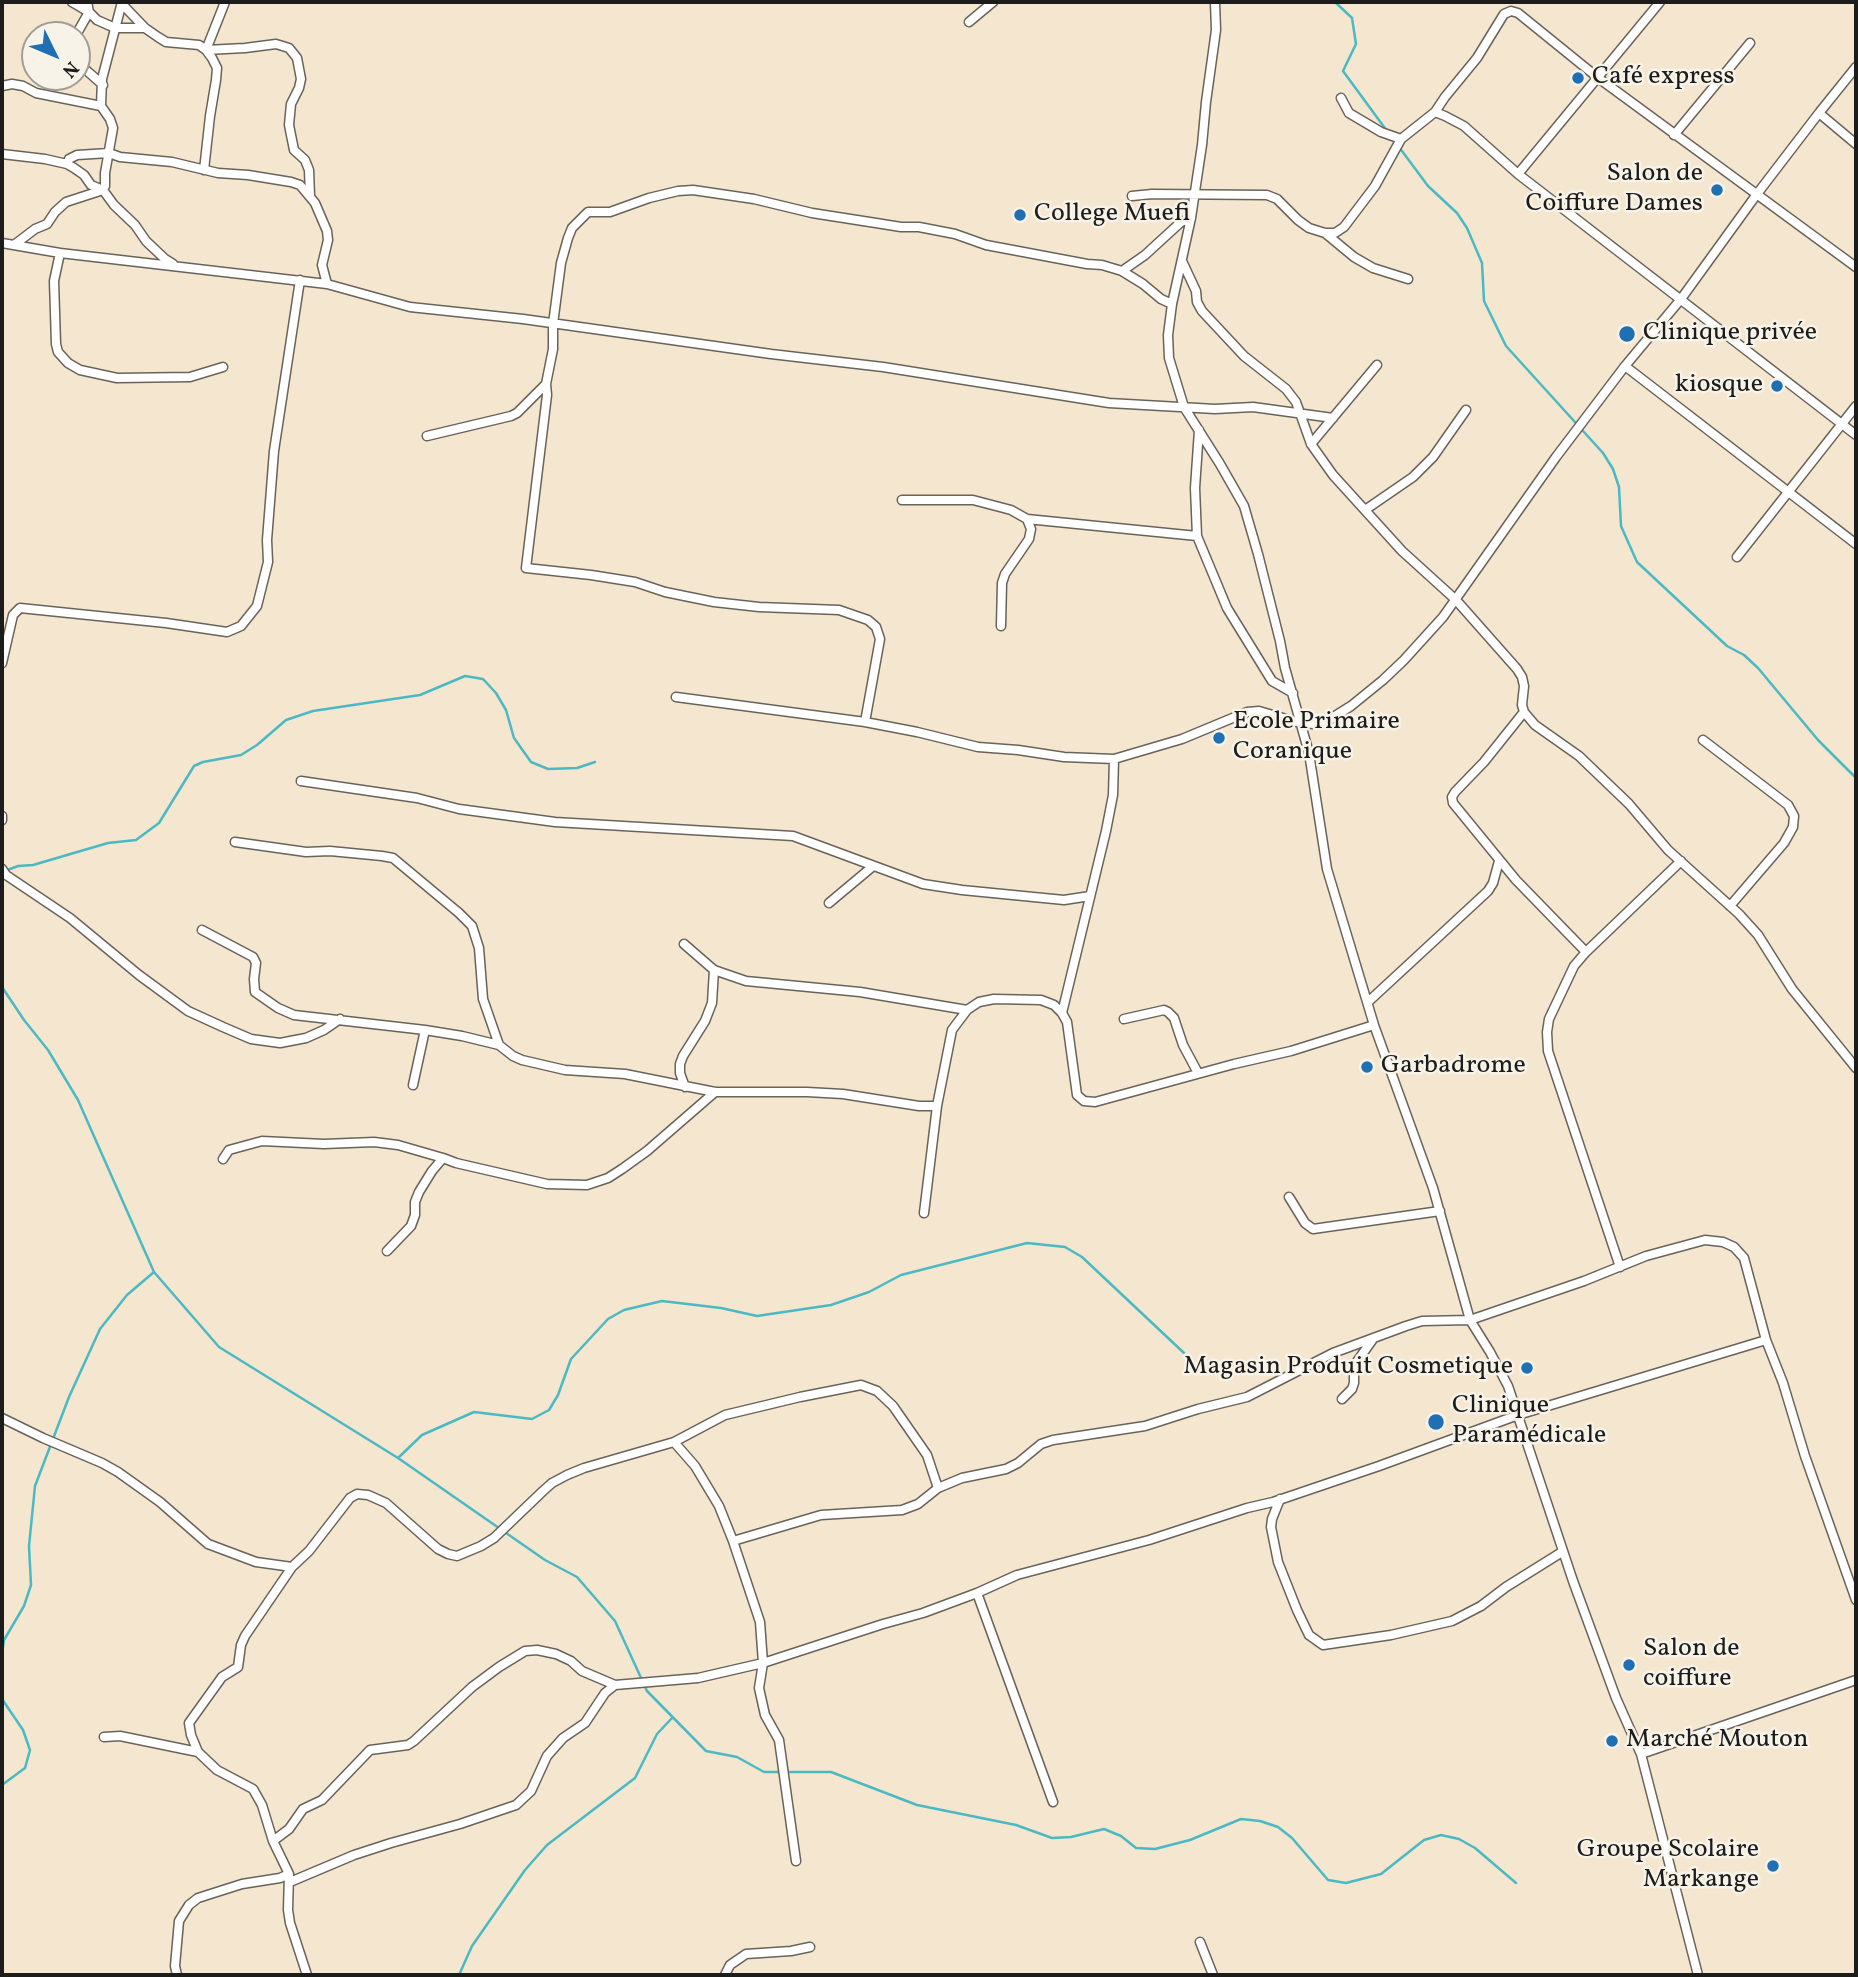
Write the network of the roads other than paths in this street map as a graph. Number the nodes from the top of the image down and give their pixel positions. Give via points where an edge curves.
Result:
1 (72, 2) edge
2 (87, 2) edge
3 (225, 2) edge
4 (993, 2) edge
5 (1215, 2) edge
6 (1660, 2) edge
7 (122, 3) edge
8 (89, 12) junction
9 (84, 21) edge
10 (969, 22) dead end
11 (115, 28) junction
12 (145, 28) junction
13 (1750, 43) dead end
14 (206, 50) junction
15 (1856, 67) edge
16 (91, 74) edge
17 (1597, 77) junction
18 (103, 85) junction
19 (2, 86) edge
20 (1341, 98) dead end
21 (101, 106) junction
22 (1435, 113) junction
23 (1819, 113) junction
24 (1674, 135) junction
25 (1401, 139) junction
26 (1856, 144) edge
27 (2, 153) edge
28 (109, 153) junction
29 (67, 164) junction
30 (204, 170) junction
31 (1518, 174) junction
32 (103, 190) junction
33 (1757, 194) junction
34 (1196, 195) junction
35 (310, 196) junction
36 (1132, 196) dead end
37 (1191, 218) junction
38 (1325, 233) junction
39 (2, 243) edge
40 (14, 245) junction
41 (60, 253) junction
42 (1182, 261) junction
43 (179, 267) junction
44 (1856, 267) edge
45 (1122, 271) junction
46 (1408, 279) dead end
47 (300, 280) junction
48 (327, 284) junction
49 (1681, 299) junction
50 (1172, 304) junction
51 (554, 324) junction
52 (1377, 365) dead end
53 (1625, 366) junction
54 (223, 367) dead end
55 (546, 384) junction
56 (1856, 406) edge
57 (1184, 407) junction
58 (1466, 410) dead end
59 (1303, 415) junction
60 (1333, 418) junction
61 (1842, 424) junction
62 (1199, 430) junction
63 (1856, 435) edge
64 (427, 436) dead end
65 (1311, 444) junction
66 (1789, 492) junction
67 (902, 500) dead end
68 (1365, 510) junction
69 (1027, 519) junction
70 (1197, 536) junction
71 (1856, 544) edge
72 (1737, 557) dead end
73 (1456, 600) junction
74 (1001, 626) dead end
75 (2, 663) edge
76 (1293, 693) junction
77 (676, 697) dead end
78 (1524, 712) junction
79 (865, 722) junction
80 (1300, 723) junction
81 (1703, 740) dead end
82 (1114, 759) junction
83 (301, 781) dead end
84 (235, 842) dead end
85 (1499, 861) junction
86 (1681, 861) junction
87 (873, 867) junction
88 (2, 869) edge
89 (1090, 895) junction
90 (829, 903) dead end
91 (1730, 906) junction
92 (202, 930) dead end
93 (684, 944) dead end
94 (1586, 952) junction
95 (714, 970) junction
96 (1368, 1002) junction
97 (967, 1010) junction
98 (1062, 1013) junction
99 (341, 1019) junction
100 (1124, 1019) dead end
101 (1374, 1025) junction
102 (425, 1030) junction
103 (499, 1045) junction
104 (1856, 1068) edge
105 (1198, 1073) junction
106 (413, 1085) dead end
107 (685, 1087) junction
108 (715, 1092) junction
109 (937, 1106) junction
110 (443, 1158) junction
111 (223, 1159) dead end
112 (1289, 1197) dead end
113 (1440, 1211) junction
114 (924, 1213) dead end
115 (387, 1251) dead end
116 (1620, 1267) junction
117 (1470, 1320) junction
118 (1373, 1339) junction
119 (1766, 1340) junction
120 (1342, 1399) dead end
121 (1518, 1415) junction
122 (2, 1418) edge
123 (674, 1442) junction
124 (938, 1488) junction
125 (1280, 1499) junction
126 (733, 1541) junction
127 (1562, 1552) junction
128 (292, 1567) junction
129 (976, 1593) junction
130 (1856, 1601) edge
131 (764, 1662) junction
132 (1856, 1680) edge
133 (615, 1685) junction
134 (104, 1737) dead end
135 (198, 1752) junction
136 (1641, 1754) junction
137 (1053, 1802) dead end
138 (274, 1842) junction
139 (796, 1861) dead end
140 (289, 1878) junction
141 (1200, 1942) dead end
142 (810, 1947) dead end
143 (177, 1975) edge
144 (307, 1975) edge
145 (725, 1975) edge
146 (1213, 1975) edge
147 (1698, 1975) edge

1 - 8 street
2 - 8 street
3 - 14 street
4 - 10 street
5 - 34 street via 1216,30
6 - 17 street
7 - 11 street
7 - 12 street
8 - 9 street
8 - 11 street
11 - 12 street
11 - 18 street
12 - 14 street via 166,42 199,45
13 - 24 street
14 - 30 street via 217,68
14 - 35 street via 276,44 289,48 297,58 301,79 289,125 293,149 309,170
15 - 23 street
16 - 18 street
17 - 22 street via 1511,11 1504,14
17 - 24 street
17 - 31 street
18 - 21 street
19 - 21 street via 23,86 36,93
20 - 25 street via 1349,113
21 - 28 street via 112,123
22 - 25 street
22 - 31 street via 1464,126
23 - 26 street
23 - 33 street
24 - 33 street
25 - 38 street via 1345,227
27 - 29 street
28 - 29 street via 77,155
28 - 30 street
28 - 32 street
29 - 32 street
30 - 35 street via 291,182
31 - 49 street
32 - 40 street via 66,202 47,224
32 - 43 street via 146,241
33 - 44 street
33 - 49 street
34 - 36 street
34 - 37 street
34 - 38 street via 1267,195 1309,228
35 - 48 street via 327,231 322,265
37 - 42 street
37 - 45 street
38 - 46 street via 1373,268
39 - 40 street
40 - 41 street
41 - 43 street
41 - 54 street via 54,281 55,344 68,363 117,378 190,377
42 - 50 street
42 - 59 street via 1202,311 1244,356 1286,389
43 - 47 street
45 - 50 street
45 - 51 street via 919,227 729,195 678,191 620,210 588,212 577,222 561,263
47 - 48 street
47 - 75 street via 274,452 268,562 257,606 241,626 227,632 20,608 13,615
48 - 51 street via 410,307
49 - 53 street
49 - 61 street
50 - 57 street via 1168,358
51 - 55 street
51 - 57 street via 883,367 1109,403
52 - 60 street
53 - 66 street
53 - 73 street
55 - 64 street via 511,416
55 - 79 street via 526,568 635,582 714,602 839,610 867,620 880,639
56 - 61 street
57 - 59 street via 1253,407
57 - 62 street
58 - 68 street via 1413,477
59 - 60 street
59 - 65 street
60 - 65 street
61 - 63 street
61 - 66 street
62 - 70 street
62 - 76 street via 1244,506
65 - 68 street
66 - 71 street
66 - 72 street
67 - 69 street via 973,500
68 - 73 street
69 - 70 street
69 - 74 street via 1029,539 1002,583
70 - 76 street via 1227,608 1272,681
73 - 78 street via 1522,677
73 - 80 street via 1404,660 1351,706 1327,721
76 - 80 street
77 - 79 street
78 - 85 street via 1452,797
78 - 86 street via 1579,756
79 - 82 street via 978,747
80 - 82 street via 1247,712 1182,739
80 - 96 street via 1309,752 1327,869
81 - 91 street via 1788,805 1794,816 1784,843
82 - 89 street via 1112,795
83 - 87 street via 555,822 793,836
84 - 103 street via 393,859 472,926 479,948 483,999
85 - 94 street
85 - 96 street via 1488,891
86 - 91 street
86 - 94 street
87 - 89 street via 923,884 962,890 1064,900
87 - 90 street
88 - 99 street via 188,1011 223,1027 280,1043 306,1038
89 - 98 street
91 - 104 street via 1758,935 1792,989
92 - 99 street via 253,957 255,992 278,1008 294,1015
93 - 95 street
94 - 116 street via 1568,977 1549,1019 1548,1051
95 - 97 street via 746,981 860,992
95 - 107 street via 712,1003 680,1064
96 - 101 street
97 - 98 street via 994,999 1041,1000
97 - 109 street via 952,1030
98 - 105 street via 1077,1095 1084,1101 1095,1102
99 - 102 street
100 - 105 street via 1168,1012
101 - 105 street
101 - 113 street
102 - 103 street
102 - 106 street
103 - 107 street via 522,1060 548,1067 625,1074
107 - 108 street
108 - 109 street via 843,1094
108 - 110 street via 622,1169 587,1185 547,1184
109 - 114 street
110 - 111 street via 374,1142 262,1141 229,1150
110 - 115 street via 419,1192 411,1226
112 - 113 street via 1313,1229
113 - 117 street
116 - 117 street
116 - 119 street via 1705,1240 1734,1247 1744,1258
117 - 118 street via 1422,1321
117 - 121 street via 1508,1386
118 - 120 street via 1354,1367 1352,1389
118 - 124 street via 1333,1353 1247,1397 1145,1426 1053,1440 1006,1469
119 - 121 street
119 - 130 street
121 - 125 street
121 - 127 street
122 - 128 street via 118,1472 208,1544 256,1562
123 - 124 street via 725,1415 861,1385 877,1391 893,1406 927,1455
123 - 126 street via 719,1506
123 - 128 street via 584,1468 552,1483 494,1538 457,1556 438,1549 386,1503 357,1494
124 - 126 street via 902,1510 821,1515
125 - 127 street via 1270,1527 1278,1562 1309,1635 1323,1644 1452,1621
125 - 129 street via 1017,1575
126 - 131 street via 760,1622
127 - 136 street
128 - 135 street via 245,1636 238,1667 222,1677 189,1723
129 - 131 street
129 - 137 street
131 - 133 street via 698,1678
131 - 139 street via 759,1688 765,1715 779,1740
132 - 136 street
133 - 138 street via 556,1654 525,1651 472,1687 408,1745 370,1750 322,1800 303,1809
133 - 140 street via 585,1723 547,1756 531,1791 516,1805
134 - 135 street via 120,1736
135 - 138 street via 253,1789
136 - 147 street
138 - 140 street
140 - 143 street via 242,1884 198,1898 179,1921
140 - 144 street via 290,1923
141 - 146 street
142 - 145 street via 746,1954 730,1965

